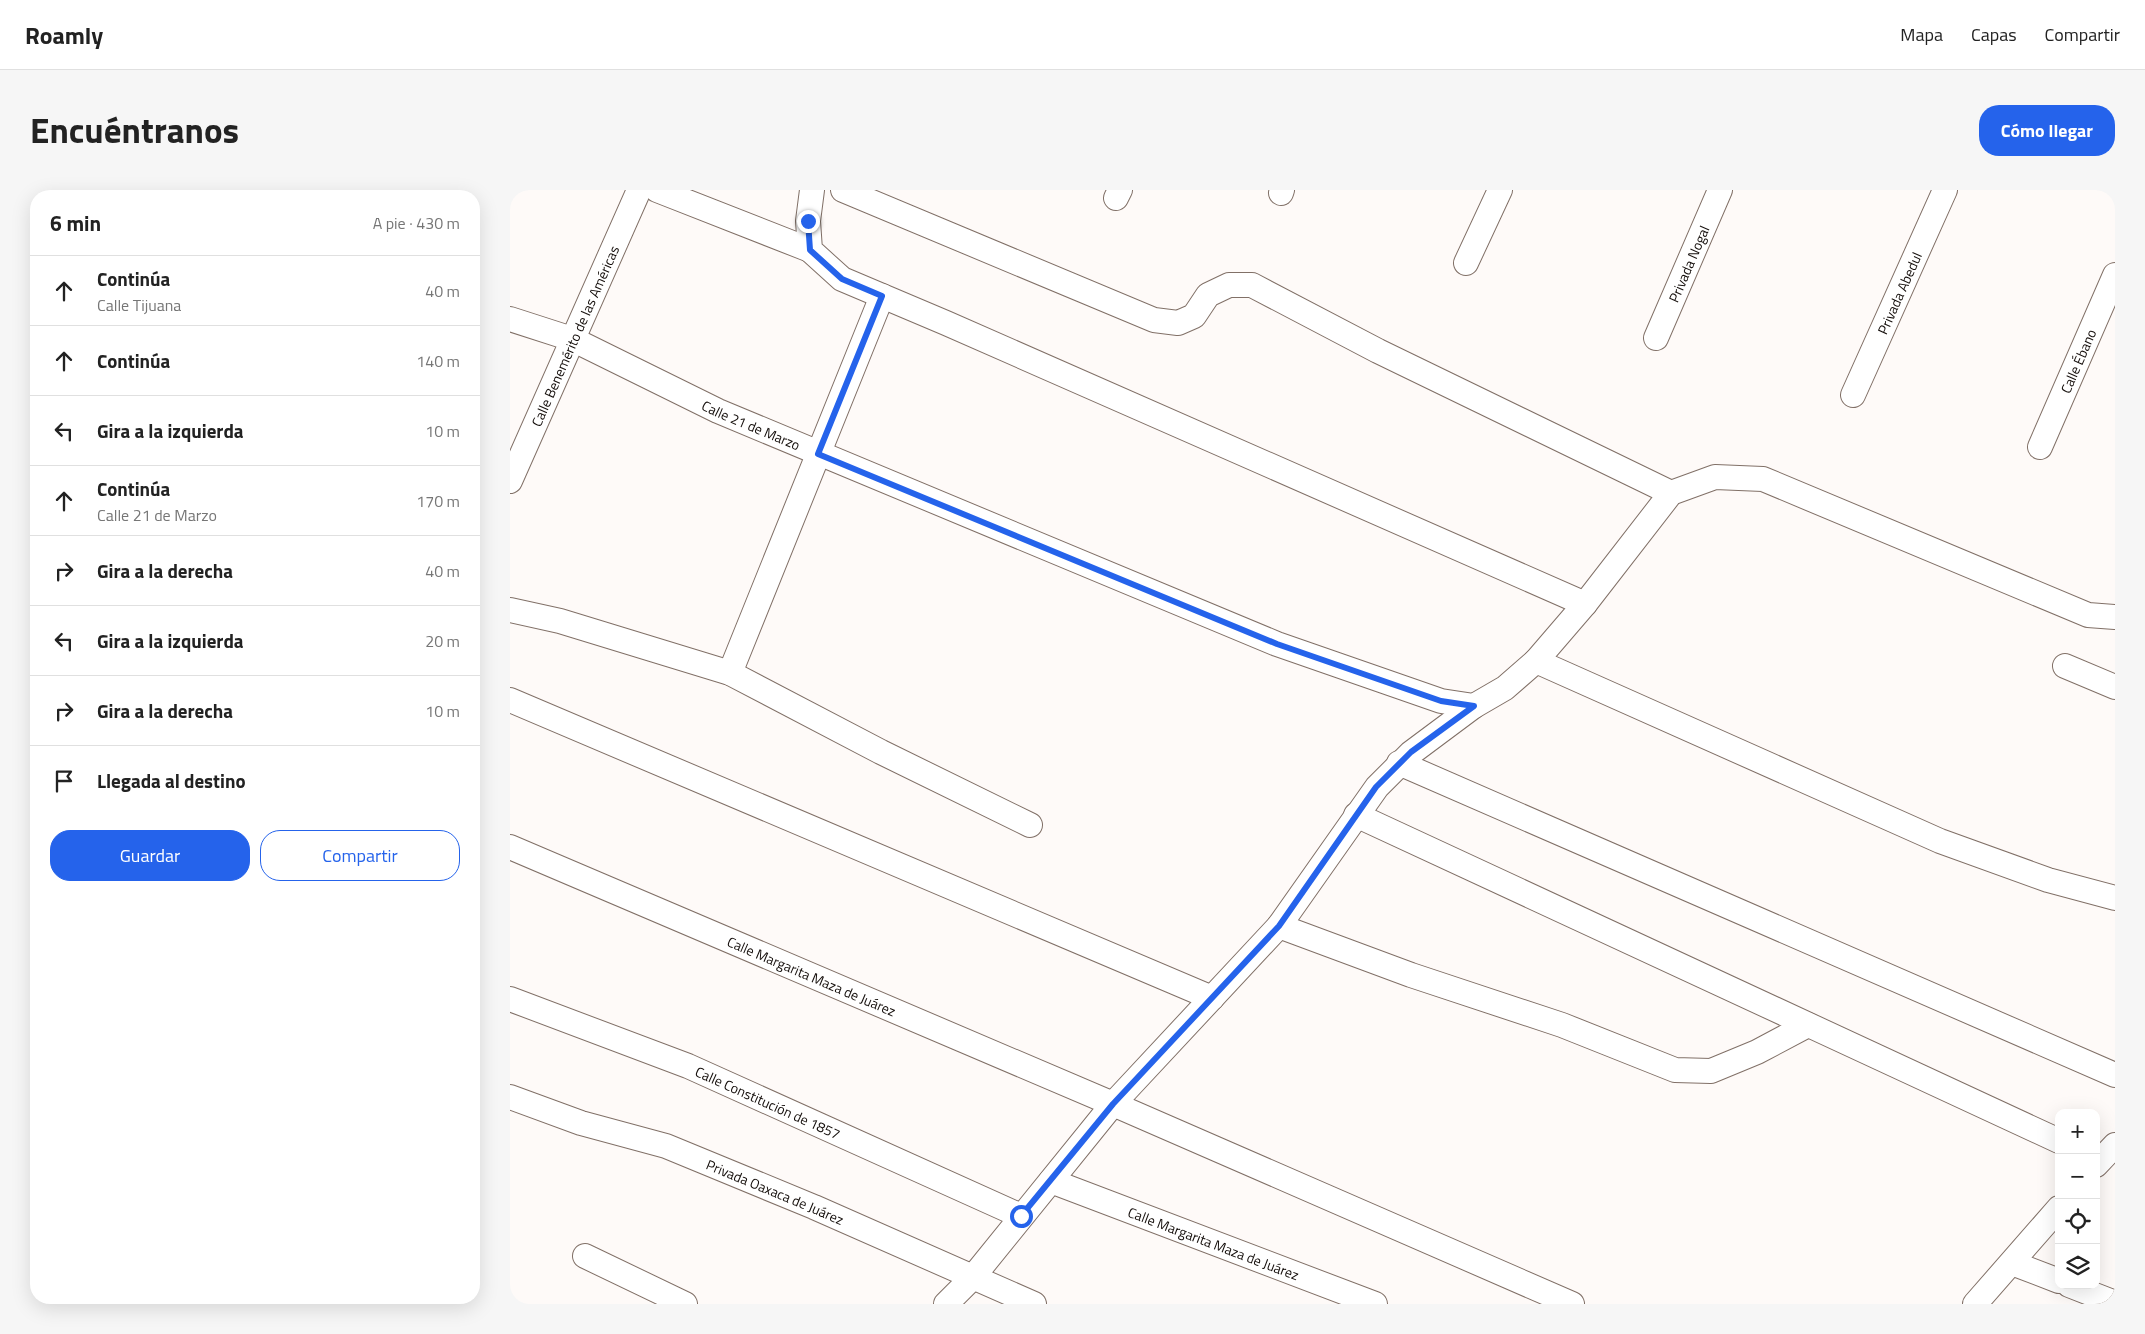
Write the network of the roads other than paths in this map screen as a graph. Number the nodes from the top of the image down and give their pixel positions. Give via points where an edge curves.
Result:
1 (639, 190) edge
2 (657, 190) edge
3 (812, 190) edge
4 (843, 190) edge
5 (1500, 190) edge
6 (1720, 190) edge
7 (1945, 190) edge
8 (810, 250) junction
9 (1466, 263) dead end
10 (2115, 275) edge
11 (882, 296) junction
12 (510, 319) edge
13 (1656, 338) dead end
14 (572, 339) junction
15 (1853, 395) dead end
16 (2040, 447) dead end
17 (818, 454) junction
18 (511, 476) edge
19 (1672, 493) junction
20 (1585, 604) junction
21 (510, 610) edge
22 (2115, 617) edge
23 (1536, 661) junction
24 (2065, 666) dead end
25 (730, 673) junction
26 (2115, 687) edge
27 (510, 700) edge
28 (1474, 706) junction
29 (1399, 763) junction
30 (1356, 815) junction
31 (1030, 824) dead end
32 (510, 847) edge
33 (2115, 898) edge
34 (1279, 926) junction
35 (1212, 998) junction
36 (510, 1000) edge
37 (1808, 1025) junction
38 (2115, 1075) edge
39 (510, 1097) edge
40 (1113, 1104) junction
41 (2055, 1140) edge
42 (1051, 1181) junction
43 (2055, 1213) edge
44 (1021, 1216) junction
45 (584, 1256) dead end
46 (2012, 1263) junction
47 (973, 1277) junction
48 (2055, 1279) edge
49 (2079, 1289) edge
50 (2115, 1303) edge
51 (685, 1304) edge
52 (946, 1304) edge
53 (1034, 1304) edge
54 (1375, 1304) edge
55 (1572, 1304) edge
56 (1976, 1304) edge

1 - 14 street, Calle Benemérito de las Américas
2 - 8 street
3 - 8 street via 808,221
4 - 19 street via 1154,320 1178,323 1194,316 1208,295 1228,285 1252,285 1378,351
5 - 9 street
6 - 13 street, Privada Nogal
7 - 15 street, Privada Abedul
8 - 11 street via 842,279
10 - 16 street, Calle Ébano
11 - 17 street
11 - 20 street
12 - 14 street, Calle 21 de Marzo
14 - 17 street, Calle 21 de Marzo via 718,411
14 - 18 street, Calle Benemérito de las Américas
17 - 25 street
17 - 28 street, Calle 21 de Marzo via 1277,644 1441,701
19 - 20 street
19 - 22 street via 1715,477 1763,479 2088,615
20 - 23 street
21 - 25 street via 560,621
23 - 28 street via 1505,688
23 - 33 street via 1940,841 2048,880
24 - 26 street
25 - 31 street via 881,752
27 - 35 street
28 - 29 street
29 - 30 street
29 - 38 street
30 - 34 street
30 - 37 street
32 - 40 street, Calle Margarita Maza de Juárez
34 - 35 street
34 - 37 street via 1411,975 1562,1025 1675,1070 1711,1071 1757,1052
35 - 40 street
36 - 44 street, Calle Constitución de 1857 via 688,1066
37 - 41 street
39 - 47 street, Privada Oaxaca de Juárez via 581,1123 666,1146
40 - 42 street
40 - 55 street, Calle Margarita Maza de Juárez
42 - 44 street
42 - 54 street, Calle Margarita Maza de Juárez
43 - 46 street
44 - 47 street
45 - 51 street
46 - 48 street
46 - 56 street
47 - 52 street
47 - 53 street, Privada Oaxaca de Juárez
49 - 50 street

